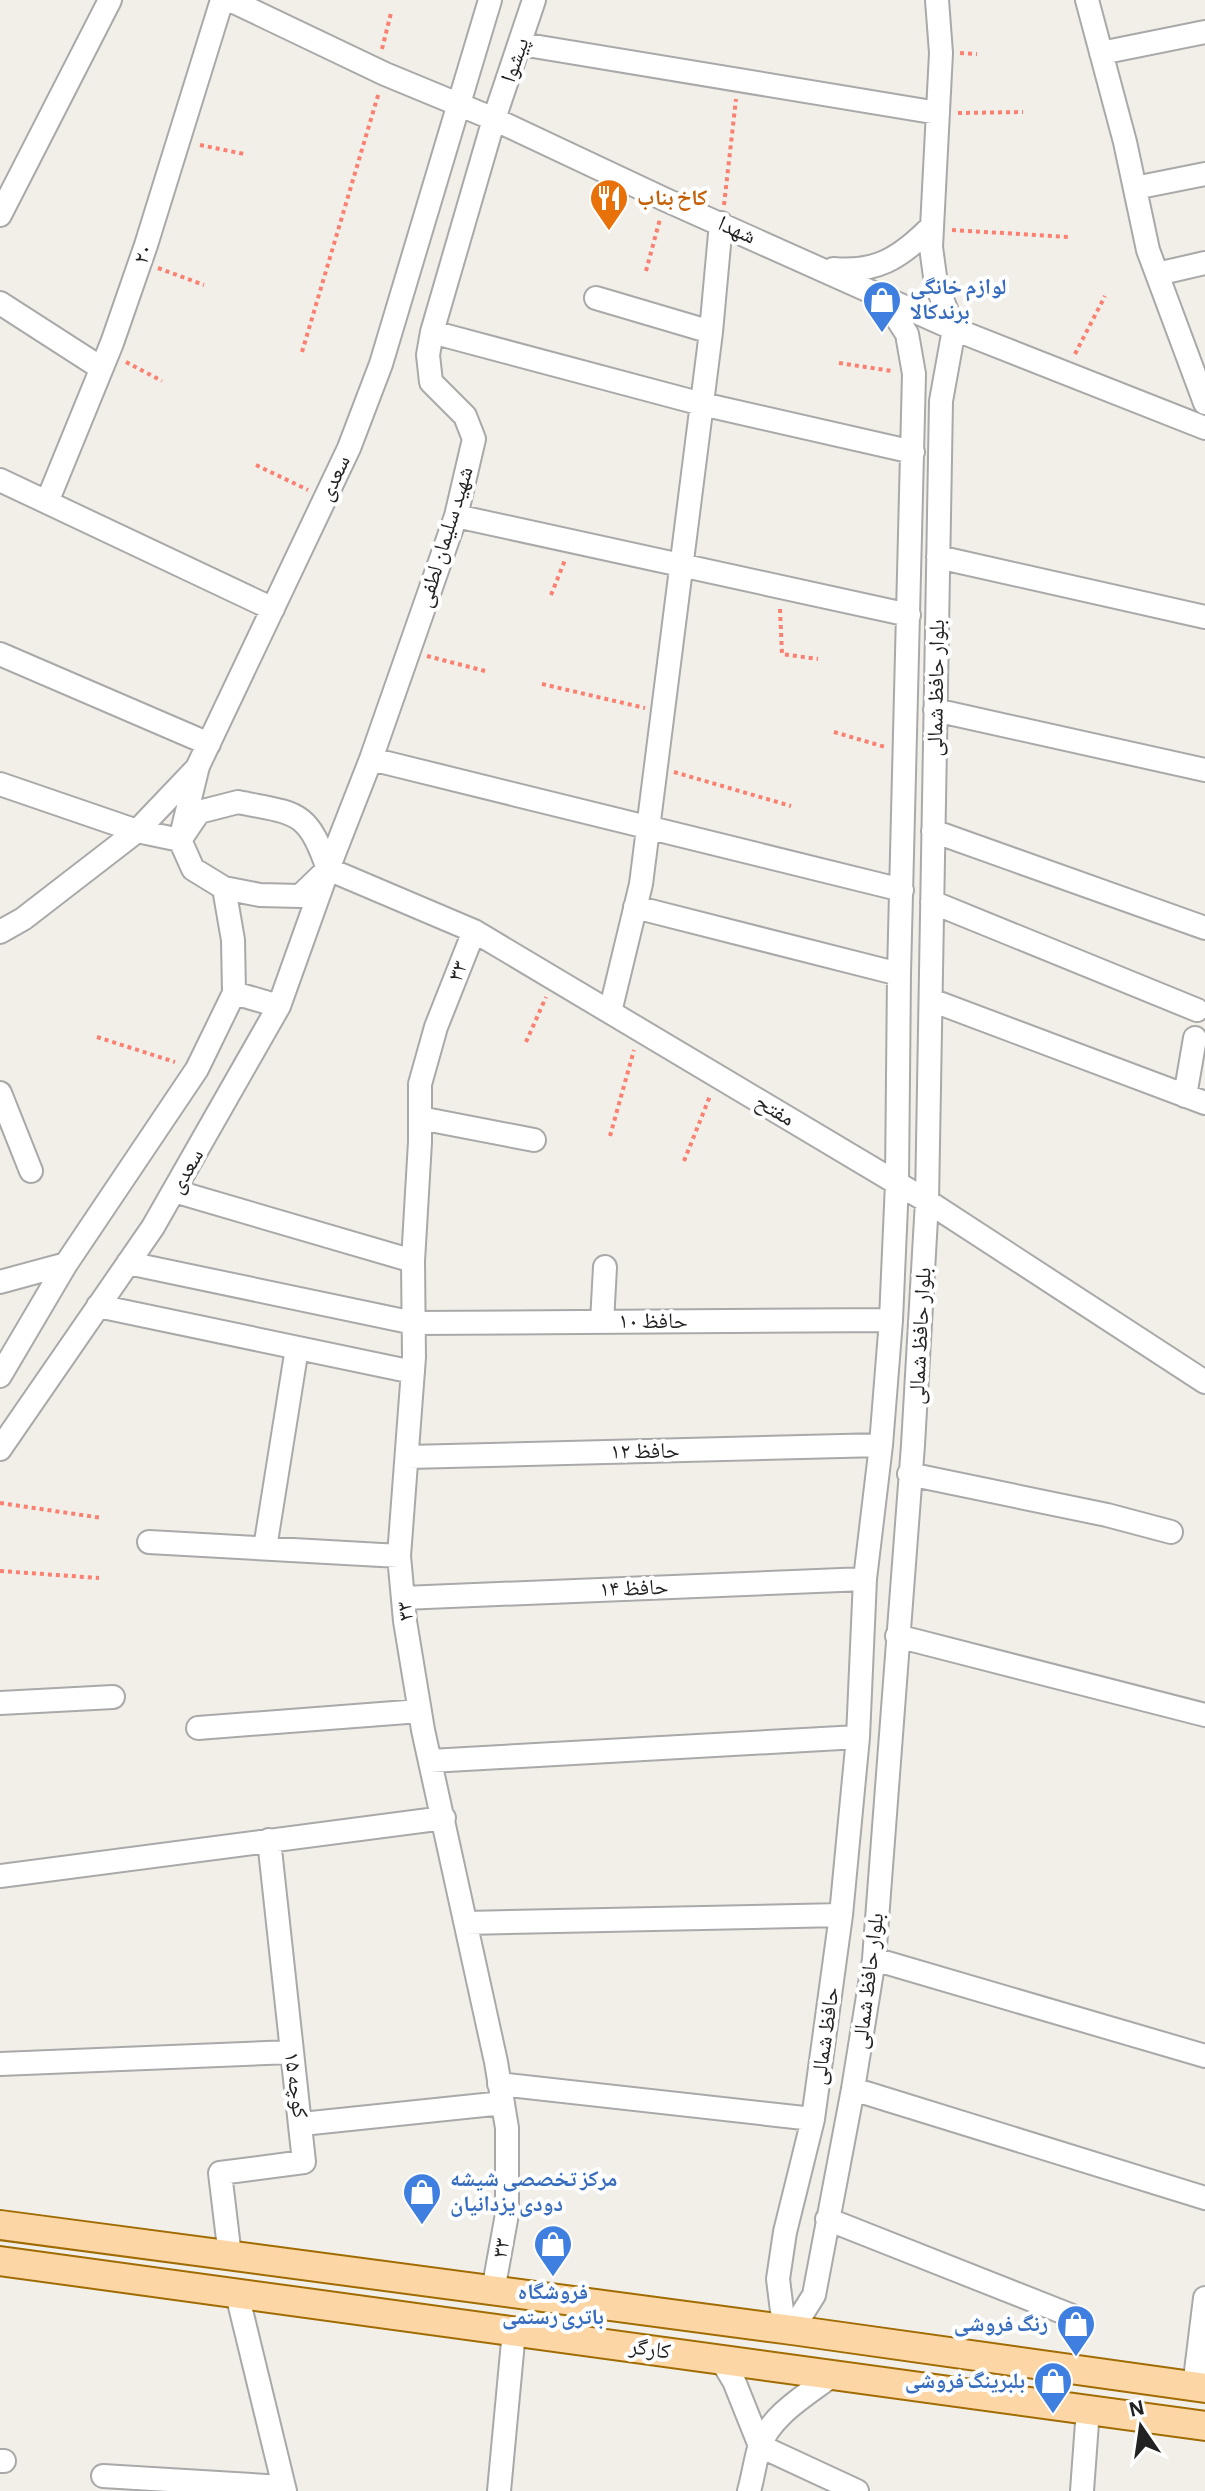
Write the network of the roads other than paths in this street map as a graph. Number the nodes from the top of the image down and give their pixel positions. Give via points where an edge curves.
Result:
1 (110, 0) edge
2 (222, 0) edge
3 (230, 0) edge
4 (490, 0) edge
5 (534, 0) edge
6 (937, 0) edge
7 (1087, 0) edge
8 (1205, 32) edge
9 (521, 44) junction
10 (1101, 53) junction
11 (459, 104) junction
12 (938, 113) junction
13 (494, 119) junction
14 (1205, 174) edge
15 (1135, 188) junction
16 (0, 215) edge
17 (721, 223) junction
18 (930, 228) junction
19 (1205, 263) edge
20 (821, 268) junction
21 (1157, 274) junction
22 (883, 297) junction
23 (596, 298) dead end
24 (0, 303) edge
25 (954, 329) junction
26 (432, 332) junction
27 (711, 332) junction
28 (104, 360) junction
29 (1205, 403) edge
30 (702, 404) junction
31 (1205, 428) edge
32 (913, 452) junction
33 (0, 480) edge
34 (47, 502) junction
35 (456, 516) junction
36 (938, 557) junction
37 (681, 565) junction
38 (273, 609) junction
39 (909, 615) junction
40 (1205, 617) edge
41 (0, 654) edge
42 (935, 710) junction
43 (209, 744) junction
44 (371, 759) junction
45 (198, 766) junction
46 (1205, 770) edge
47 (0, 784) edge
48 (648, 826) junction
49 (137, 831) junction
50 (933, 831) junction
51 (180, 840) junction
52 (328, 869) junction
53 (224, 888) junction
54 (902, 890) junction
55 (932, 902) junction
56 (635, 907) junction
57 (1205, 928) edge
58 (474, 931) junction
59 (0, 932) edge
60 (899, 974) junction
61 (234, 993) junction
62 (931, 1000) junction
63 (279, 1006) junction
64 (1197, 1010) dead end
65 (610, 1012) junction
66 (1195, 1038) dead end
67 (0, 1093) edge
68 (1195, 1100) edge
69 (420, 1118) junction
70 (534, 1140) dead end
71 (31, 1171) dead end
72 (897, 1183) junction
73 (174, 1191) junction
74 (927, 1201) junction
75 (413, 1261) junction
76 (128, 1263) junction
77 (66, 1264) junction
78 (605, 1267) dead end
79 (0, 1282) edge
80 (98, 1306) junction
81 (891, 1320) junction
82 (602, 1322) junction
83 (414, 1323) junction
84 (297, 1348) junction
85 (413, 1372) junction
86 (0, 1376) edge
87 (1205, 1382) edge
88 (881, 1445) junction
89 (0, 1449) edge
90 (408, 1457) junction
91 (909, 1474) junction
92 (1171, 1532) dead end
93 (149, 1542) dead end
94 (265, 1548) junction
95 (399, 1556) junction
96 (865, 1579) junction
97 (403, 1598) junction
98 (897, 1636) junction
99 (113, 1697) dead end
100 (0, 1703) edge
101 (420, 1711) junction
102 (1205, 1715) edge
103 (198, 1728) dead end
104 (858, 1737) junction
105 (430, 1761) junction
106 (444, 1818) junction
107 (269, 1840) junction
108 (0, 1876) edge
109 (841, 1915) junction
110 (466, 1923) junction
111 (874, 1959) junction
112 (291, 2052) junction
113 (1205, 2056) edge
114 (0, 2064) edge
115 (853, 2089) junction
116 (501, 2093) junction
117 (813, 2119) junction
118 (302, 2124) junction
119 (1205, 2198) edge
120 (827, 2219) junction
121 (0, 2225) edge
122 (230, 2256) junction
123 (0, 2261) edge
124 (493, 2291) junction
125 (237, 2294) junction
126 (1205, 2298) edge
127 (1080, 2319) dead end
128 (792, 2330) junction
129 (514, 2331) junction
130 (720, 2358) junction
131 (834, 2374) junction
132 (1200, 2388) edge
133 (1088, 2409) junction
134 (1205, 2426) edge
135 (760, 2446) junction
136 (103, 2476) dead end
137 (284, 2489) edge
138 (499, 2491) edge
139 (749, 2491) edge
140 (857, 2491) edge
141 (1082, 2491) edge

1 - 16 street
2 - 28 street, ۲۰
3 - 11 street, شهدا
4 - 11 street, پیشوا
5 - 9 street, پیشوا
6 - 12 street
7 - 10 street
8 - 10 street
9 - 12 street
9 - 13 street, پیشوا
10 - 15 street
11 - 13 street, شهدا
11 - 38 street, سعدی via 381,364 349,448
12 - 18 street
13 - 17 street, شهدا
13 - 26 street, شهید سلیمان لطفی
14 - 15 street
15 - 21 street
17 - 20 street, شهدا
17 - 27 street
18 - 20 street via 882,265 852,271
18 - 25 street via 936,284
19 - 21 street
20 - 22 street, شهدا
21 - 29 street
22 - 25 street, شهدا
22 - 32 street, بلوار حافظ شمالی via 907,334 914,374
23 - 27 street
24 - 28 street
25 - 31 street, شهدا
25 - 36 street, بلوار حافظ شمالی via 941,401
26 - 30 street
26 - 35 street, شهید سلیمان لطفی via 431,382 465,416 474,439
27 - 30 street
28 - 34 street, ۲۰
30 - 32 street
30 - 37 street
32 - 39 street, بلوار حافظ شمالی
33 - 34 street
34 - 38 street
35 - 37 street
35 - 44 street, شهید سلیمان لطفی
36 - 40 street
36 - 42 street, بلوار حافظ شمالی
37 - 39 street
37 - 48 street
38 - 43 street, سعدی
39 - 54 street, بلوار حافظ شمالی
41 - 43 street
42 - 46 street
42 - 50 street, بلوار حافظ شمالی
43 - 45 street, سعدی
44 - 48 street
44 - 52 street, شهید سلیمان لطفی
45 - 49 street
45 - 51 street, سعدی
47 - 49 street
48 - 54 street
48 - 56 street
49 - 51 street
49 - 59 street
50 - 55 street, بلوار حافظ شمالی
50 - 57 street
51 - 52 street via 199,812 238,802 294,813 316,835
51 - 53 street via 193,869
52 - 53 street via 300,896
52 - 58 street, مفتح
52 - 63 street, سعدی
53 - 61 street via 233,940
54 - 60 street, بلوار حافظ شمالی
55 - 62 street, بلوار حافظ شمالی
55 - 64 street
56 - 60 street
56 - 65 street
58 - 65 street, مفتح
58 - 69 street, ۳۳ via 436,1027 420,1084
60 - 72 street, بلوار حافظ شمالی
61 - 63 street
61 - 77 street via 197,1069
62 - 68 street
62 - 74 street, بلوار حافظ شمالی
63 - 73 street, سعدی
65 - 72 street, مفتح
66 - 68 street
67 - 71 street
69 - 70 street
69 - 75 street, ۳۳
72 - 74 street, مفتح
72 - 81 street, بلوار حافظ شمالی
73 - 75 street
73 - 76 street, سعدی
74 - 87 street, مفتح
74 - 91 street, بلوار حافظ شمالی
75 - 83 street, ۳۳
76 - 80 street, سعدی
76 - 83 street, حافظ ۱۰
77 - 79 street
77 - 86 street
78 - 82 street
80 - 84 street
80 - 89 street, سعدی
81 - 82 street, حافظ ۱۰
81 - 88 street, بلوار حافظ شمالی
82 - 83 street, حافظ ۱۰
83 - 85 street, ۳۳
84 - 85 street
84 - 94 street
85 - 90 street, ۳۳
88 - 90 street, حافظ ۱۲
88 - 96 street, بلوار حافظ شمالی
90 - 95 street, ۳۳
91 - 92 street
91 - 98 street, بلوار حافظ شمالی
93 - 94 street
94 - 95 street
95 - 97 street, ۳۳
96 - 97 street, حافظ ۱۴
96 - 104 street, بلوار حافظ شمالی
97 - 101 street, ۳۳
98 - 102 street
98 - 111 street, بلوار حافظ شمالی
99 - 100 street
101 - 103 street
101 - 105 street, ۳۳
104 - 105 street
104 - 109 street, حافظ شمالی
105 - 106 street, ۳۳
106 - 107 street
106 - 110 street, ۳۳
107 - 108 street
107 - 112 street, کوچه ۱۵
109 - 110 street
109 - 117 street, حافظ شمالی
110 - 116 street, ۳۳
111 - 113 street
111 - 115 street, بلوار حافظ شمالی
112 - 114 street
112 - 118 street, کوچه ۱۵
115 - 119 street
115 - 120 street, بلوار حافظ شمالی
116 - 117 street
116 - 118 street
116 - 124 street, ۳۳ via 507,2128 507,2214
117 - 128 street, حافظ شمالی via 778,2279 782,2311
118 - 122 street, کوچه ۱۵ via 304,2162 220,2173
120 - 127 street
120 - 128 street, بلوار حافظ شمالی via 814,2295
121 - 122 main road, کارگر
122 - 124 main road, کارگر
123 - 125 main road, کارگر
124 - 128 main road, کارگر
125 - 129 main road, کارگر
125 - 137 street
126 - 132 street
128 - 132 main road, کارگر
129 - 130 main road, کارگر
129 - 138 street
130 - 131 main road, کارگر
130 - 135 street
131 - 133 main road, کارگر
131 - 135 street via 787,2410
133 - 134 main road, کارگر
133 - 141 street
135 - 139 street
135 - 140 street
136 - 137 street

